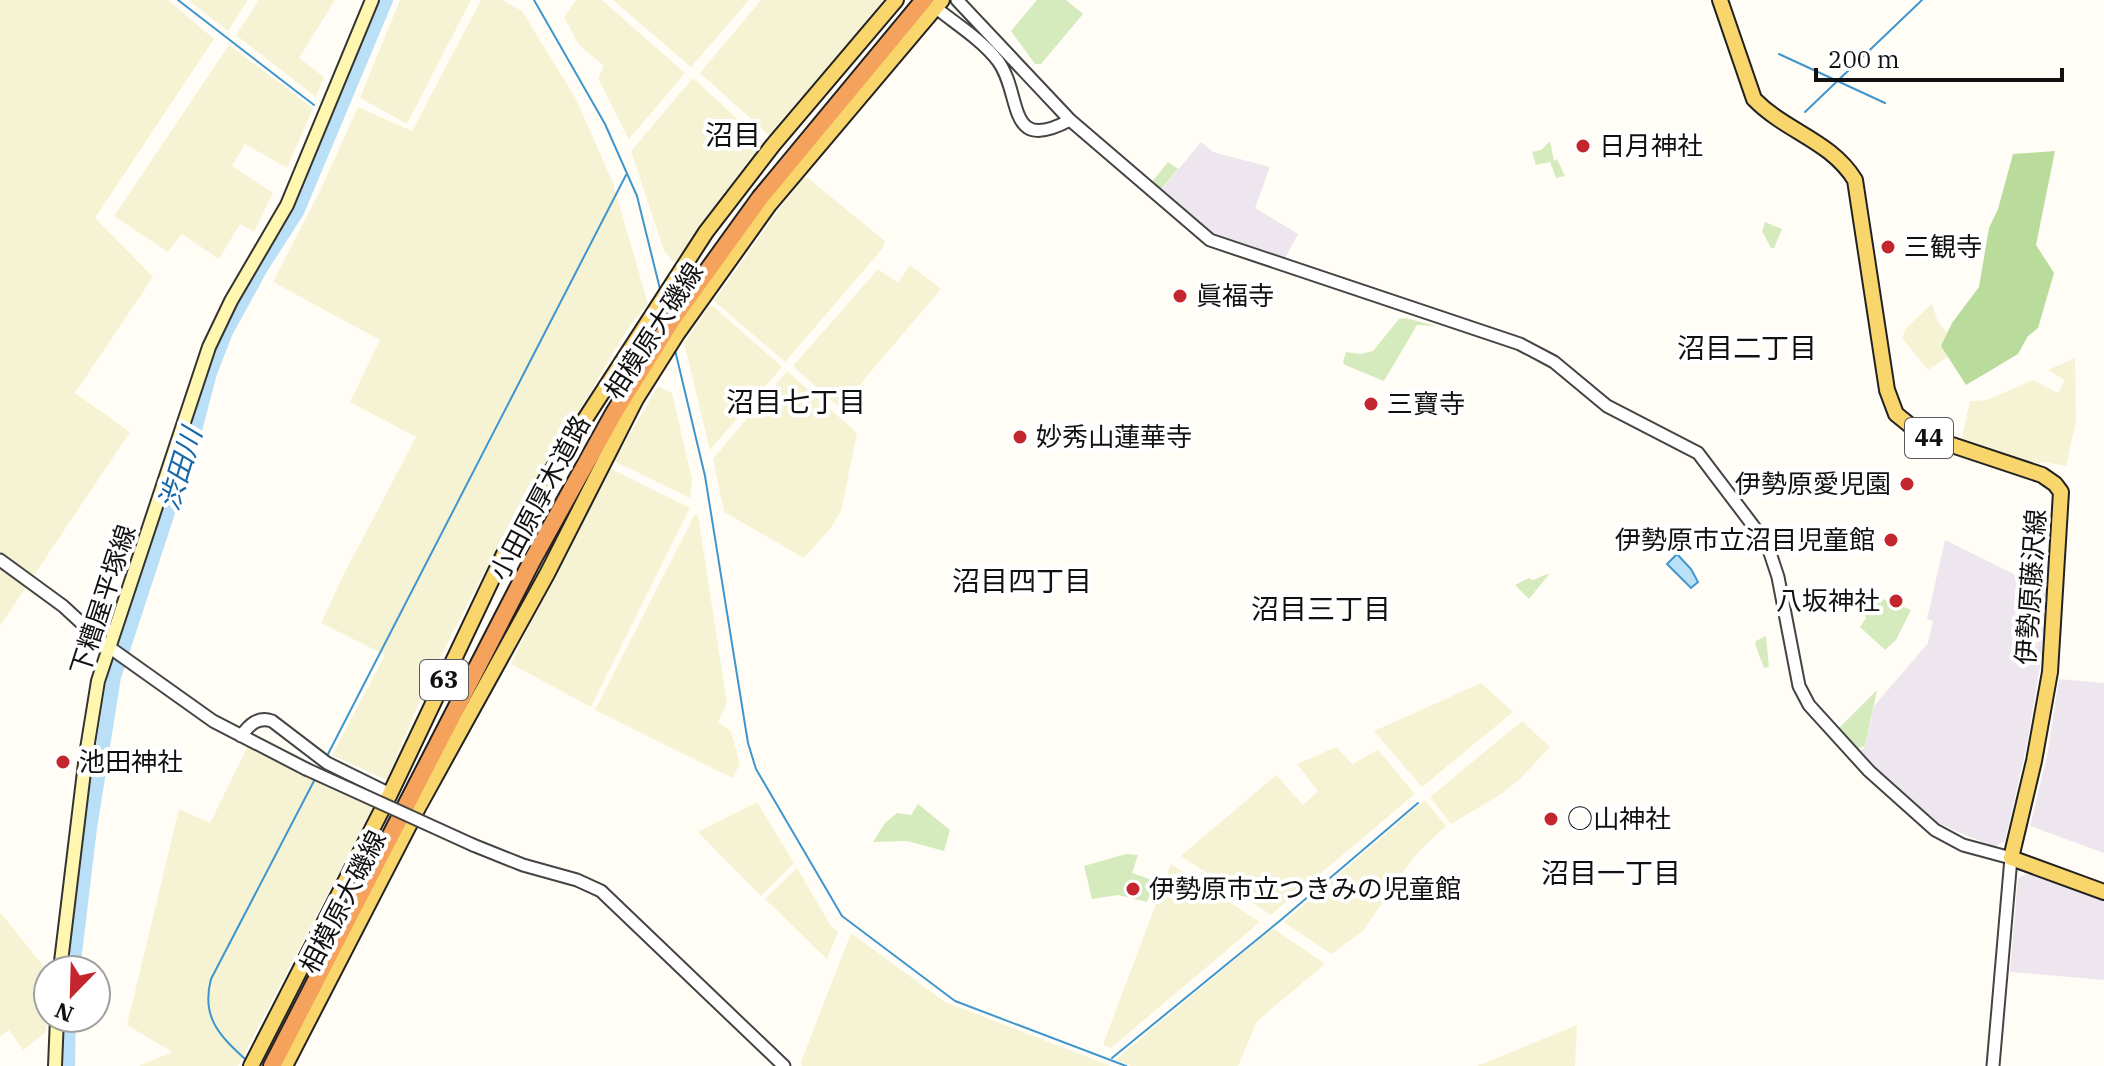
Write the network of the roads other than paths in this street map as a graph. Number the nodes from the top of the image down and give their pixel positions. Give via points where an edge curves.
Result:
1 (372, 0) edge
2 (896, 0) edge
3 (910, 0) edge
4 (957, 0) edge
5 (1720, 0) edge
6 (934, 2) edge
7 (1070, 120) junction
8 (665, 322) junction
9 (0, 560) edge
10 (111, 648) junction
11 (241, 736) junction
12 (390, 794) junction
13 (2011, 858) junction
14 (2104, 892) edge
15 (62, 954) edge
16 (56, 1034) edge
17 (55, 1066) edge
18 (251, 1066) edge
19 (260, 1066) edge
20 (272, 1066) edge
21 (285, 1066) edge
22 (784, 1066) edge
23 (1993, 1066) edge

1 - 10 main road, 下糟屋平塚線 via 287,205 209,347
2 - 8 main road, 相模原大磯線 / 63 via 706,232
3 - 8 highway, 小田原厚木道路 via 751,192
4 - 7 street
5 - 13 main road, 伊勢原藤沢線 / 44 via 1754,99 1830,150 1855,180 1887,390 1896,414 1922,435 2042,475 2061,492 2050,672
6 - 7 street via 996,58 1023,124 1046,132
6 - 8 highway, 小田原厚木道路 via 760,198
7 - 13 street via 1210,240 1520,344 1554,362 1607,406 1698,453 1767,544 1799,686 1809,705 1869,771 1935,830 1963,845
8 - 12 main road, 相模原大磯線 / 63 via 547,478 503,556
8 - 19 highway, 小田原厚木道路 via 583,448
8 - 20 highway, 小田原厚木道路 via 553,522
8 - 21 main road, 相模原大磯線 / 63 via 623,422 547,574
9 - 10 street
10 - 11 street
10 - 15 main road, 下糟屋平塚線 via 98,681 86,755
11 - 12 street via 256,721 272,721 327,763
11 - 22 street, bridge via 473,845 601,891
12 - 18 main road, 相模原大磯線 / 63
13 - 14 main road
13 - 23 street
16 - 17 main road

